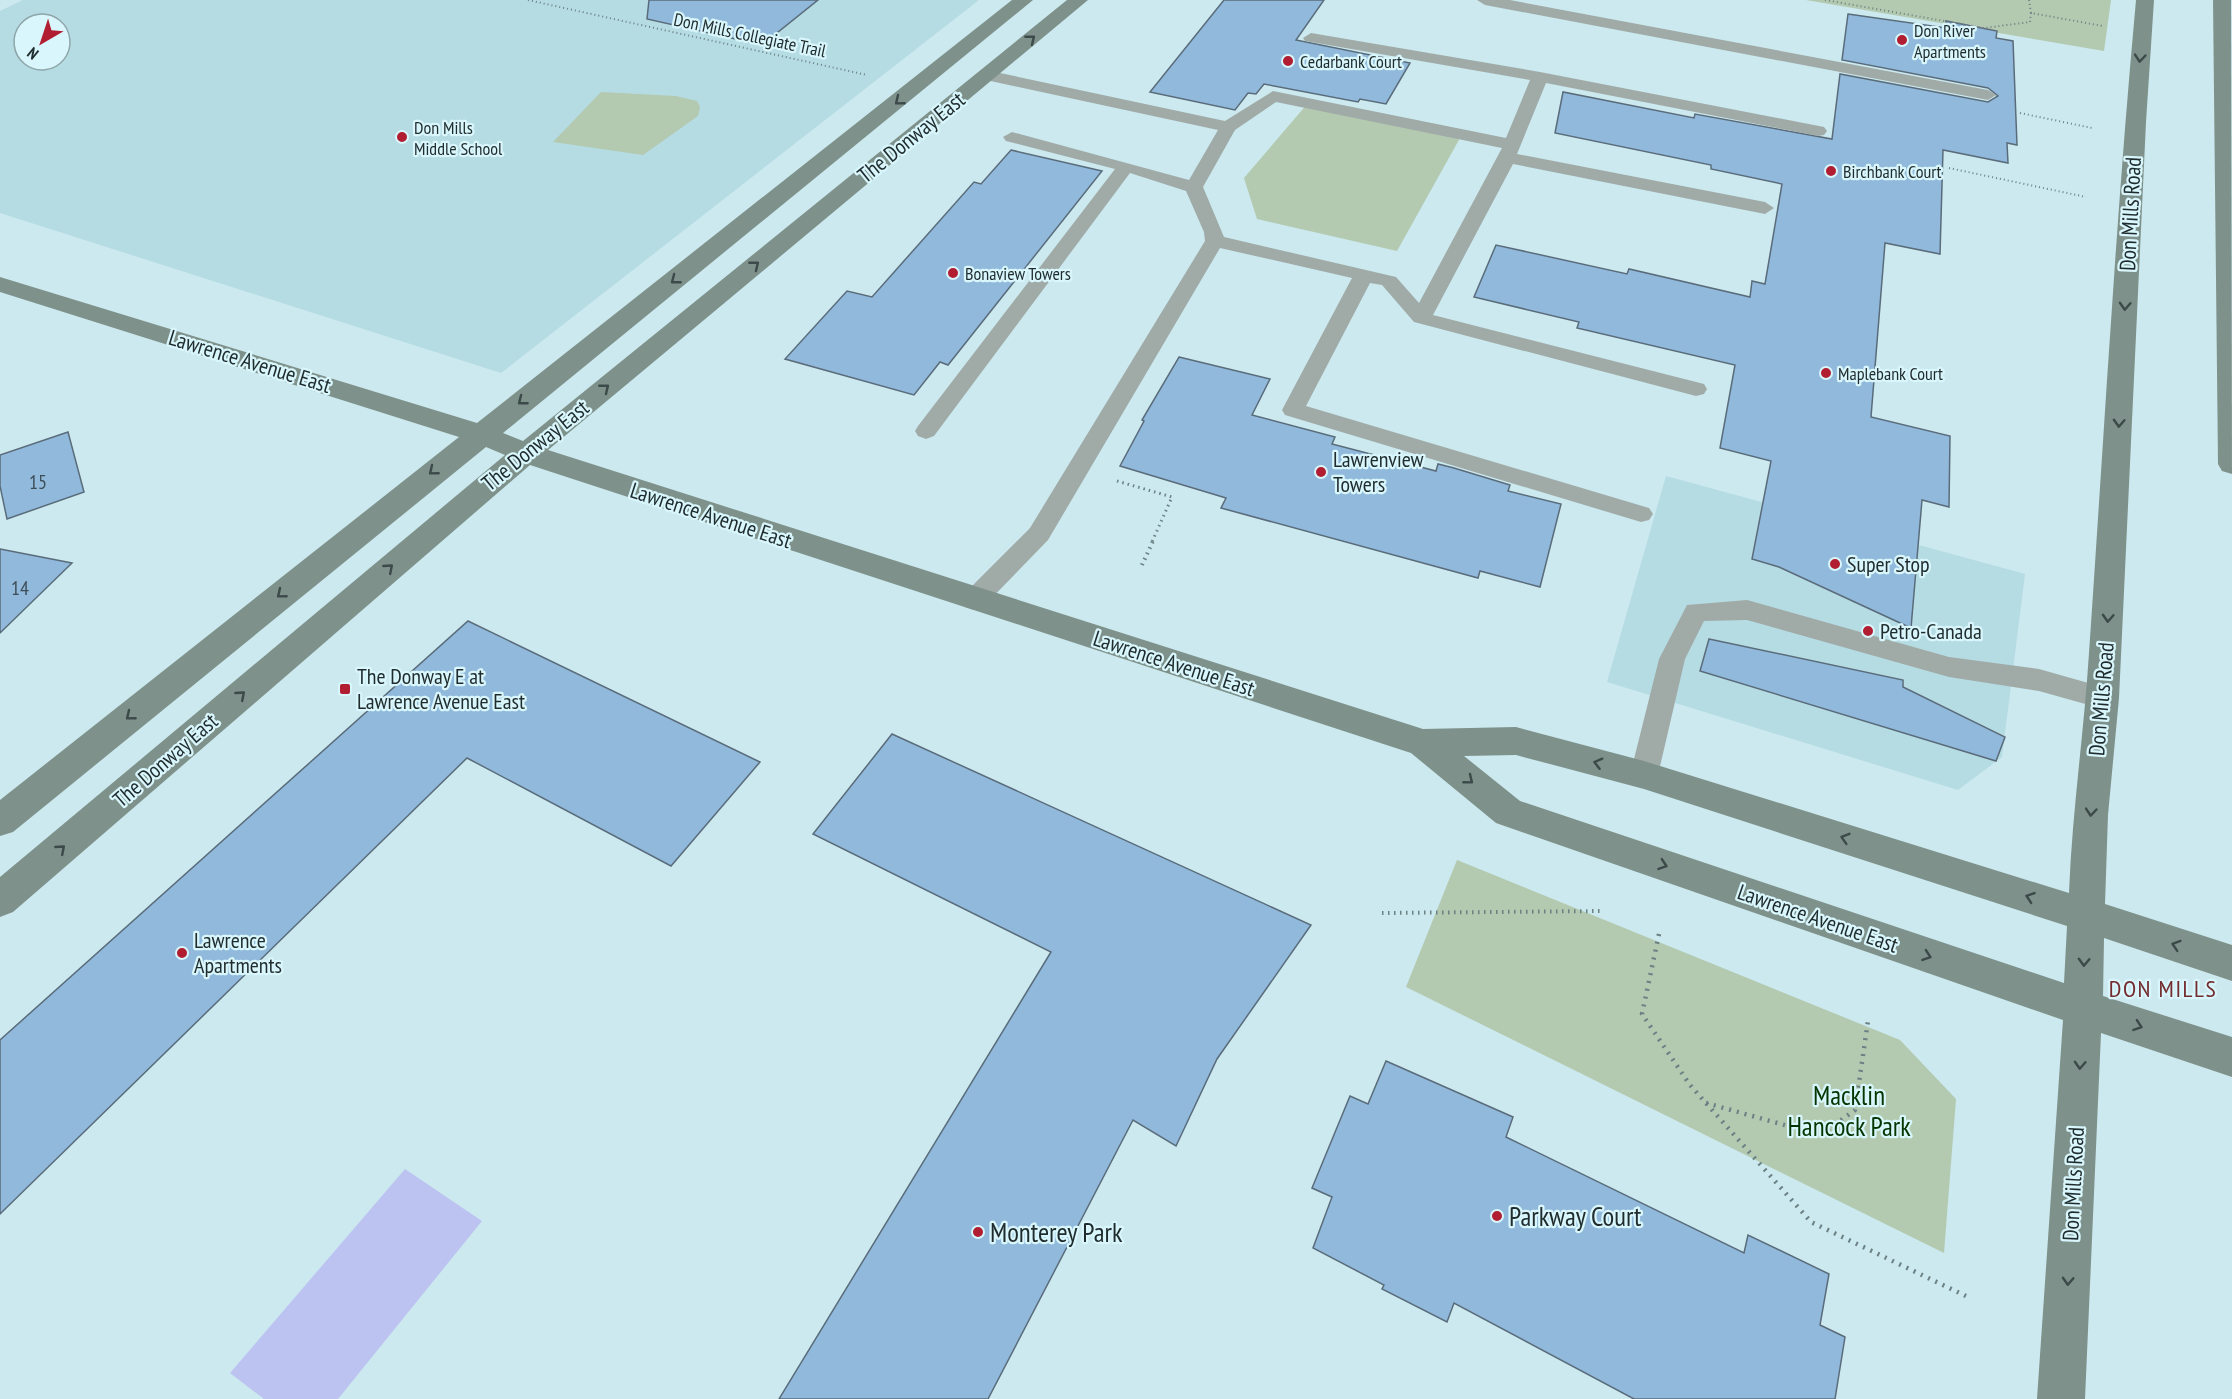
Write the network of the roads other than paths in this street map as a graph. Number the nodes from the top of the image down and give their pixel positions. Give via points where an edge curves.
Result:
1 (1024, 0) edge
2 (1079, 0) edge
3 (1485, 0) edge
4 (2145, 0) edge
5 (2222, 0) edge
6 (1311, 38) dead end
7 (945, 64) junction
8 (986, 75) junction
9 (1540, 77) junction
10 (1988, 95) road end
11 (1228, 127) junction
12 (1818, 131) dead end
13 (1012, 137) dead end
14 (1510, 151) junction
15 (1126, 166) junction
16 (1194, 187) junction
17 (1765, 208) dead end
18 (1215, 241) junction
19 (1364, 274) junction
20 (0, 284) edge
21 (1421, 318) junction
22 (1696, 389) dead end
23 (926, 431) dead end
24 (479, 435) junction
25 (526, 452) junction
26 (2232, 465) edge
27 (1641, 514) dead end
28 (974, 600) junction
29 (2103, 698) junction
30 (1424, 743) junction
31 (1644, 776) junction
32 (0, 821) edge
33 (0, 900) edge
34 (2086, 916) junction
35 (2232, 963) edge
36 (2083, 1007) junction
37 (2232, 1057) edge
38 (2061, 1399) edge

1 - 7 main road, The Donway East
8 -> 2 main road, The Donway East
3 - 10 lane
4 -> 29 main road, Don Mills Road
5 - 26 main road
6 - 9 lane
7 - 8 main road
7 -> 24 main road, The Donway East
8 - 11 lane
25 -> 8 main road, The Donway East
9 - 12 lane
9 - 14 lane
11 - 14 lane via 1273,96
11 - 16 lane
13 - 15 lane
14 - 17 lane
14 - 21 lane
15 - 16 lane
15 - 23 lane
16 - 18 lane
18 - 19 lane
18 - 28 lane via 1039,534
19 - 21 lane via 1389,281
19 - 27 lane via 1293,410
20 - 24 main road, Lawrence Avenue East via 439,419
21 - 22 lane
24 - 25 main road, Lawrence Avenue East
24 -> 32 main road, The Donway East
25 - 28 main road, Lawrence Avenue East
33 -> 25 main road, The Donway East
28 - 30 main road, Lawrence Avenue East
29 - 31 lane via 2039,680 1949,667 1747,610 1696,612 1672,659
29 -> 34 main road, Don Mills Road via 2090,815
31 -> 30 main road, Lawrence Avenue East via 1516,741
30 -> 36 main road, Lawrence Avenue East via 1508,812
34 -> 31 main road, Lawrence Avenue East
35 -> 34 main road, Lawrence Avenue East
34 -> 36 main road, Don Mills Road
36 -> 37 main road, Lawrence Avenue East
36 -> 38 main road, Don Mills Road

